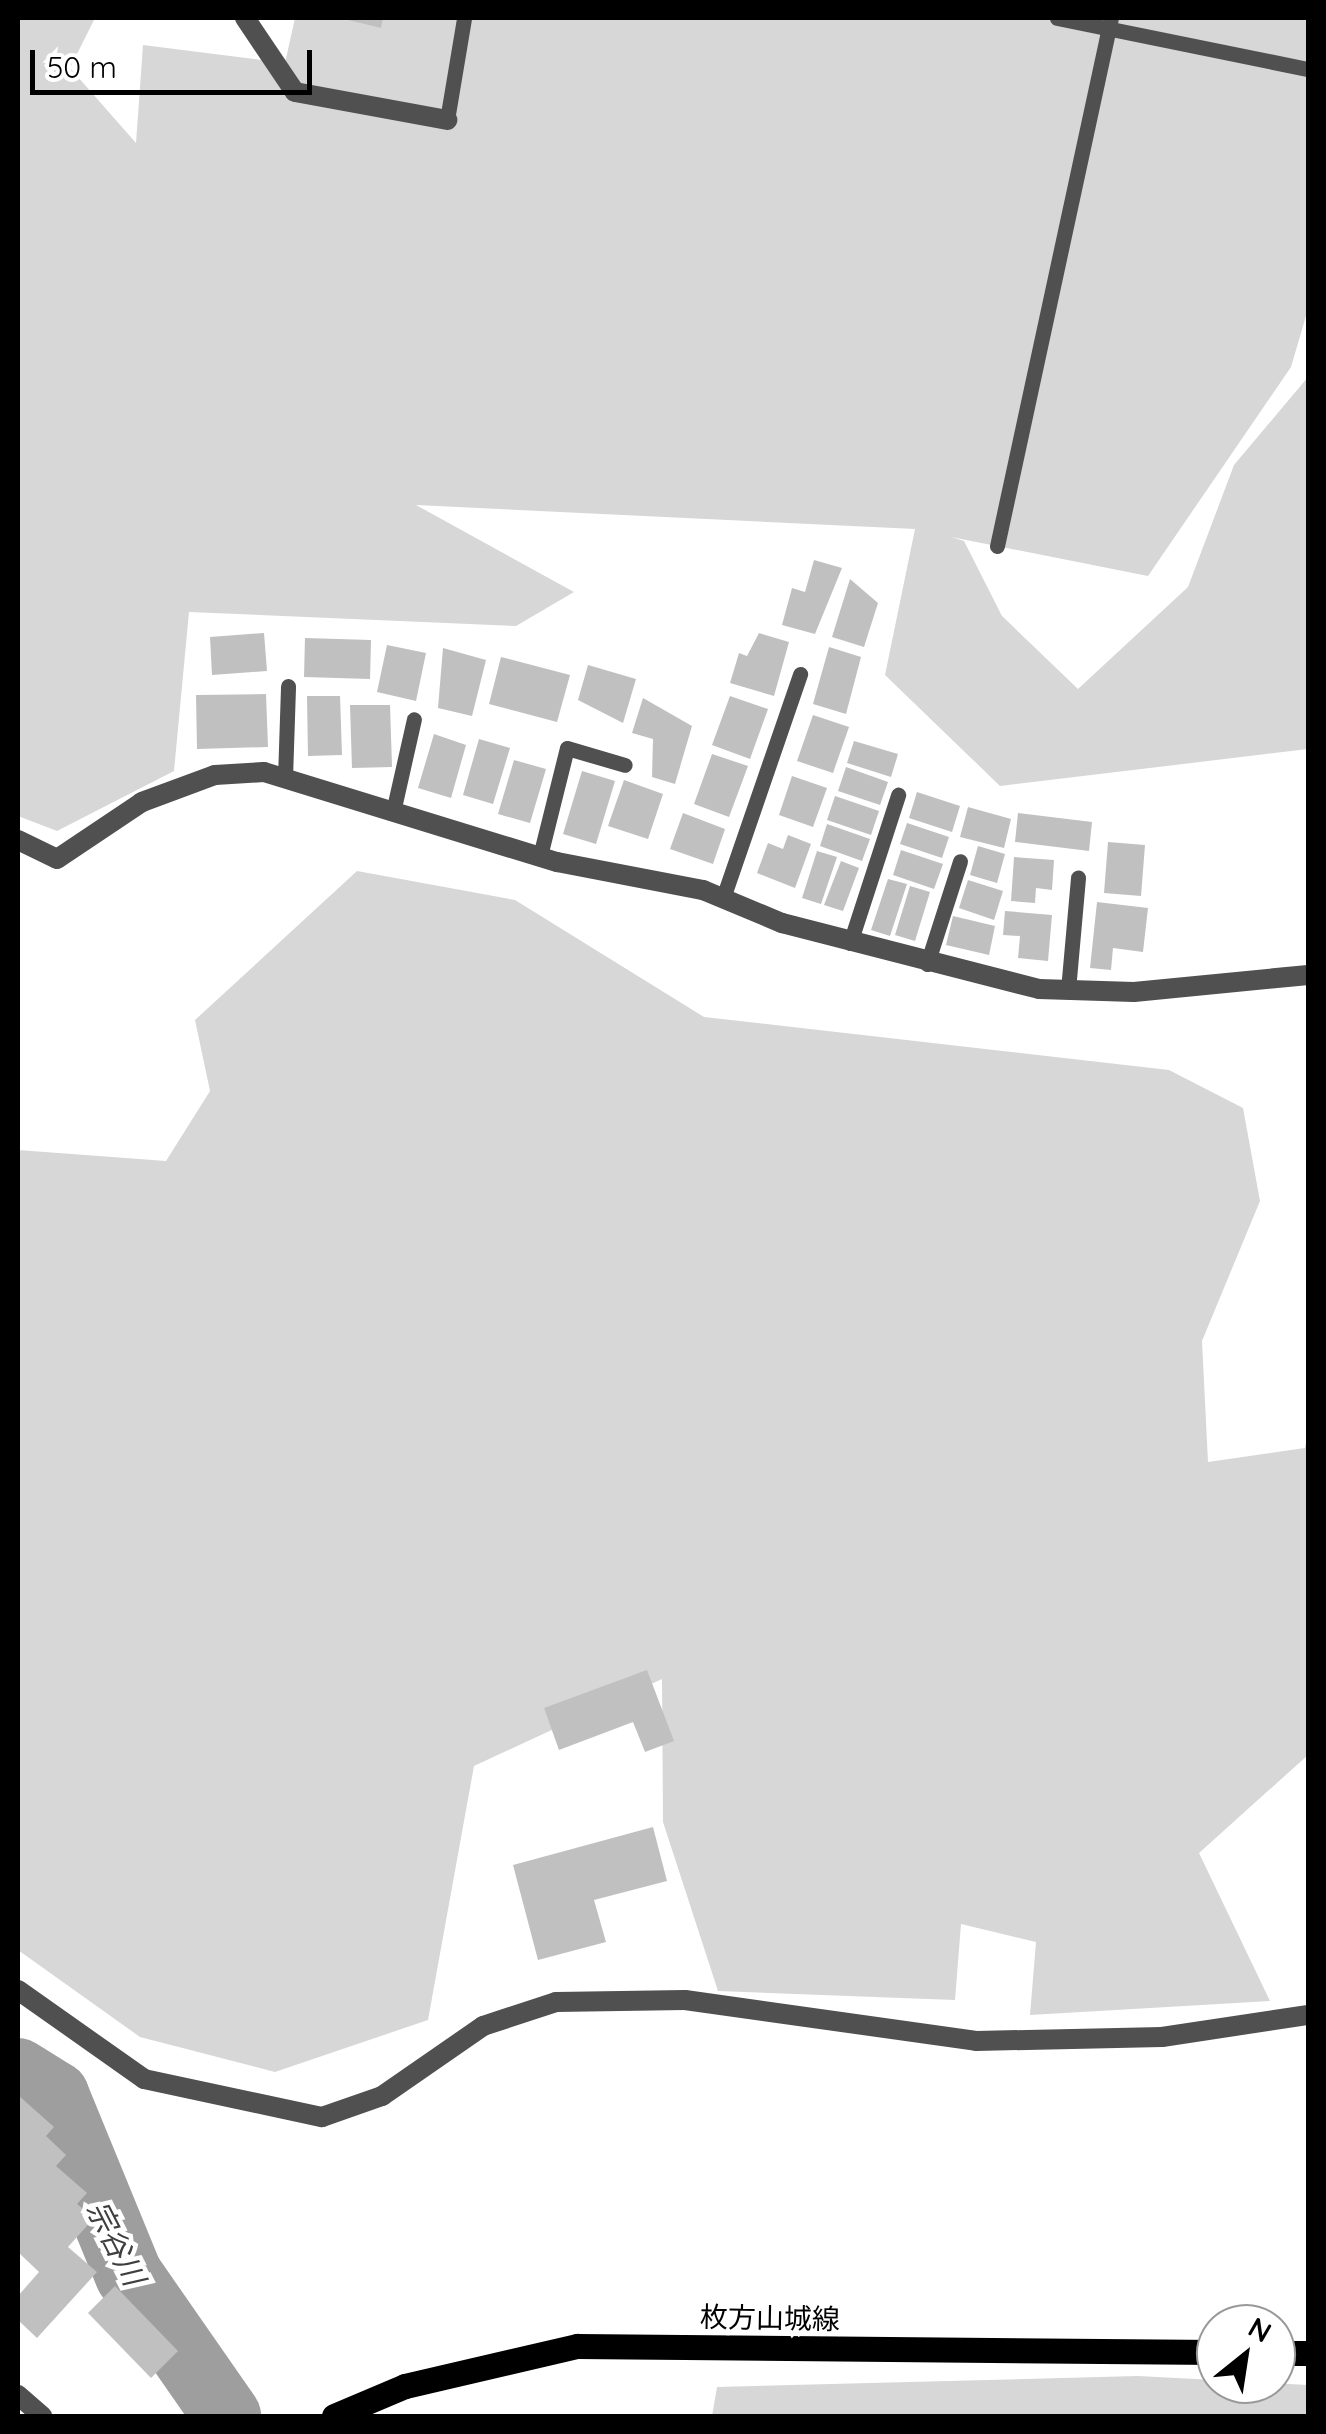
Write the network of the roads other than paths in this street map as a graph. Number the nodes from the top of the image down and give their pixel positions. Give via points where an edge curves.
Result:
1 (244, 18) edge
2 (464, 18) edge
3 (1057, 18) edge
4 (1110, 23) edge
5 (1308, 69) edge
6 (447, 120) joint
7 (997, 546) dead end
8 (800, 674) dead end
9 (288, 686) dead end
10 (414, 719) dead end
11 (625, 765) dead end
12 (285, 778) junction
13 (898, 794) dead end
14 (393, 812) junction
15 (18, 840) edge
16 (540, 856) junction
17 (960, 861) dead end
18 (1078, 877) dead end
19 (723, 898) junction
20 (850, 943) junction
21 (926, 964) junction
22 (1308, 975) edge
23 (1068, 990) junction
24 (18, 1990) edge
25 (1308, 2015) edge
26 (1196, 2352) edge
27 (18, 2395) edge
28 (42, 2416) edge
29 (334, 2416) edge

1 - 6 street via 296,92
2 - 6 lane
3 - 4 lane
4 - 5 lane
4 - 7 lane
8 - 19 lane
9 - 12 lane
10 - 14 lane
11 - 16 lane via 567,748
12 - 14 street
12 - 15 street via 215,774 142,802 57,859
13 - 20 lane
14 - 16 street
16 - 19 street
17 - 21 lane
18 - 23 lane
19 - 20 street
20 - 21 street
21 - 23 street
22 - 23 street
24 - 25 street via 144,2078 322,2117 382,2096 483,2026 556,2002 685,2000 976,2041 1162,2037
26 - 29 main road, 枚方山城線 via 577,2346 405,2386
27 - 28 street

